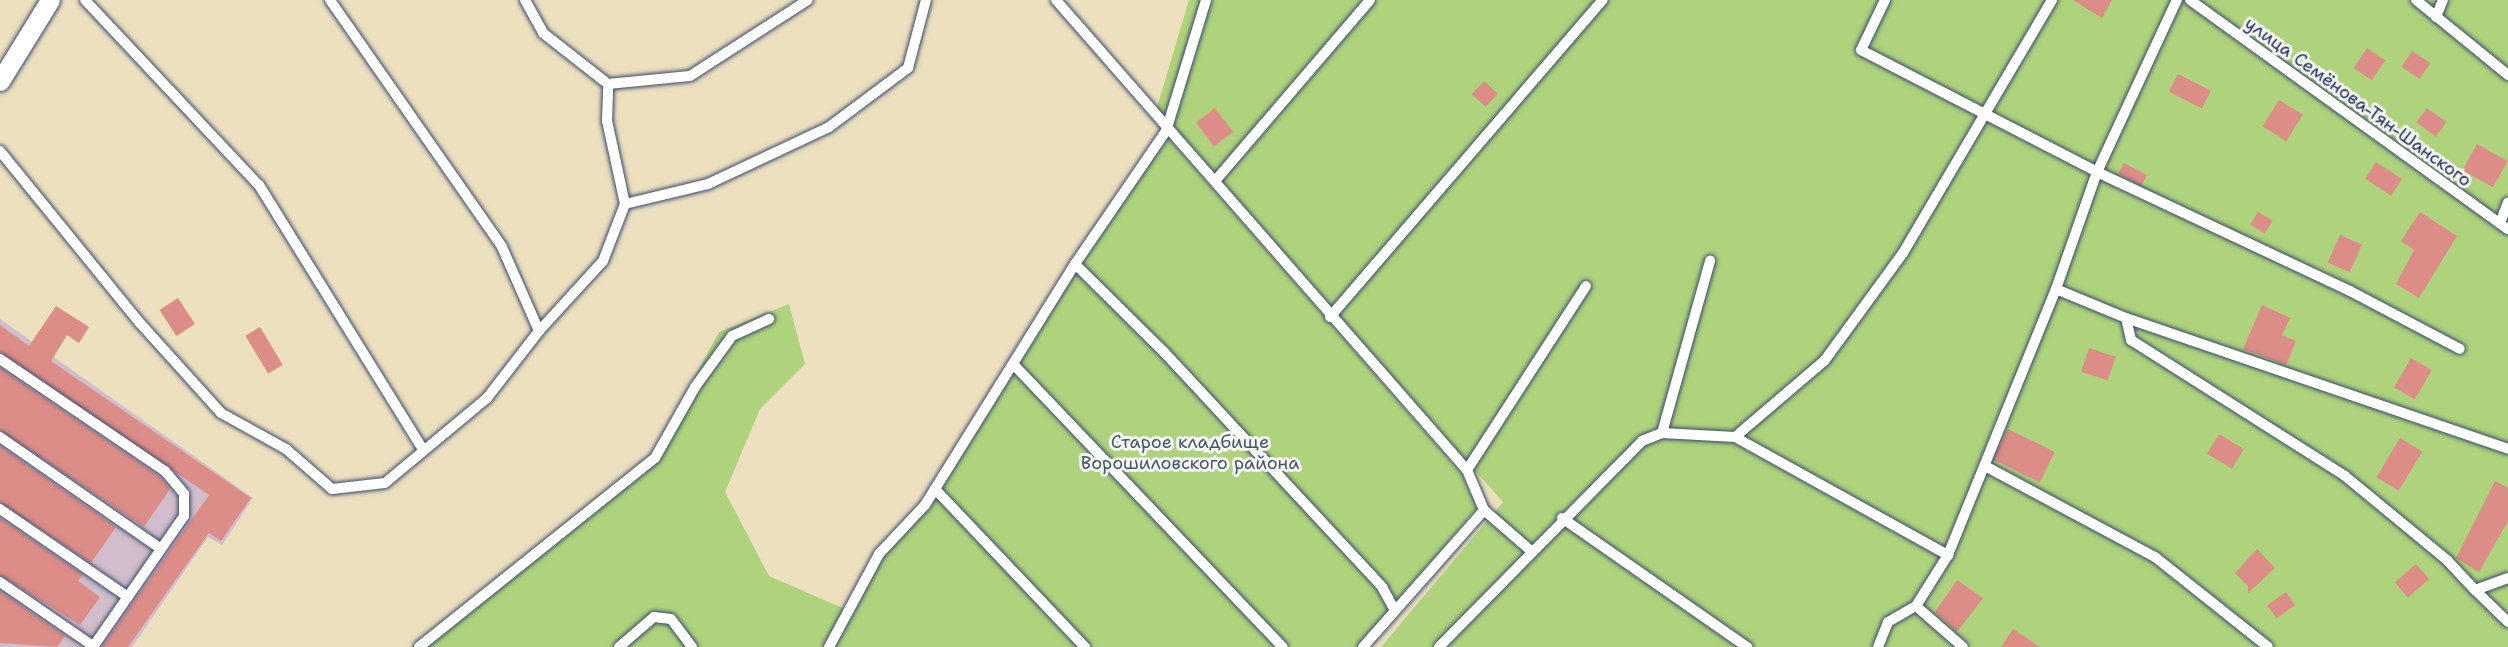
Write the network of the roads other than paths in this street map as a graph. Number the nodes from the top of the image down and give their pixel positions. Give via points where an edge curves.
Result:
1 (50, 0) edge
2 (85, 0) edge
3 (330, 0) edge
4 (524, 0) edge
5 (808, 0) edge
6 (926, 0) edge
7 (1056, 0) edge
8 (1206, 0) edge
9 (1370, 0) edge
10 (1602, 0) edge
11 (1885, 0) edge
12 (2052, 0) edge
13 (2177, 0) edge
14 (2190, 0) edge
15 (2416, 0) edge
16 (2443, 0) edge
17 (2436, 17) junction
18 (2508, 75) edge
19 (0, 80) edge
20 (608, 84) junction
21 (1986, 114) junction
22 (1166, 131) junction
23 (0, 151) edge
24 (2097, 172) junction
25 (1215, 181) junction
26 (2508, 202) edge
27 (625, 204) junction
28 (2504, 226) edge
29 (1710, 261) dead end
30 (1075, 264) junction
31 (1586, 286) dead end
32 (2056, 289) junction
33 (1330, 317) junction
34 (2126, 318) junction
35 (769, 319) dead end
36 (540, 331) junction
37 (2460, 349) dead end
38 (0, 359) edge
39 (1015, 366) junction
40 (1662, 433) junction
41 (0, 437) edge
42 (1735, 437) junction
43 (422, 448) junction
44 (2508, 449) edge
45 (1985, 467) junction
46 (1467, 470) junction
47 (935, 489) junction
48 (0, 509) edge
49 (1485, 510) junction
50 (1562, 518) junction
51 (161, 549) junction
52 (1530, 550) junction
53 (1948, 555) junction
54 (2508, 578) edge
55 (0, 582) edge
56 (2475, 590) junction
57 (128, 597) junction
58 (1916, 606) junction
59 (1394, 609) junction
60 (2508, 622) edge
61 (93, 647) edge
62 (419, 647) edge
63 (619, 647) edge
64 (692, 647) edge
65 (830, 647) edge
66 (1085, 647) edge
67 (1283, 647) edge
68 (1363, 647) edge
69 (1439, 647) edge
70 (1747, 647) edge
71 (1878, 647) edge
72 (1963, 647) edge
73 (2268, 647) edge

1 - 19 street
2 - 43 lane via 258,185
3 - 36 lane via 502,247
4 - 20 lane via 543,33
5 - 20 lane via 690,76
6 - 27 lane via 908,68 829,127 708,184
7 - 22 lane
8 - 22 lane
9 - 25 lane
10 - 33 lane
11 - 21 lane via 1861,50
12 - 21 lane
13 - 24 lane
14 - 28 lane, улица Семёнова-Тян-Шанского
15 - 17 lane
16 - 17 lane
17 - 18 lane
20 - 27 lane via 607,121
21 - 24 lane
21 - 42 lane via 1903,253 1825,360
22 - 25 lane
22 - 30 lane
23 - 43 lane via 140,323 221,413 286,449 332,489 385,483
24 - 32 lane
24 - 37 lane via 2350,291
25 - 33 lane
26 - 28 lane
27 - 36 lane via 603,261
29 - 40 lane
30 - 39 lane
30 - 59 lane via 1164,352 1382,587
31 - 46 lane
32 - 34 lane
32 - 45 lane
33 - 46 lane
34 - 44 lane
34 - 56 lane via 2132,340 2345,476 2447,559
35 - 62 lane via 732,335 695,387 655,458
36 - 43 lane via 487,398
38 - 51 lane via 165,471 184,494 184,516
39 - 47 lane
39 - 67 lane
40 - 42 lane
40 - 50 lane via 1642,441
41 - 51 lane
42 - 53 lane
45 - 53 lane
45 - 73 lane via 2155,557
46 - 49 lane
47 - 65 lane via 879,554
47 - 66 lane
48 - 57 lane
49 - 52 lane
49 - 59 lane
50 - 52 lane
50 - 70 lane
51 - 57 lane
52 - 69 lane
53 - 58 lane
54 - 56 lane
55 - 61 lane
56 - 60 lane
57 - 61 lane
58 - 71 lane via 1888,622
58 - 72 lane
59 - 68 lane
63 - 64 lane via 654,617 671,619

